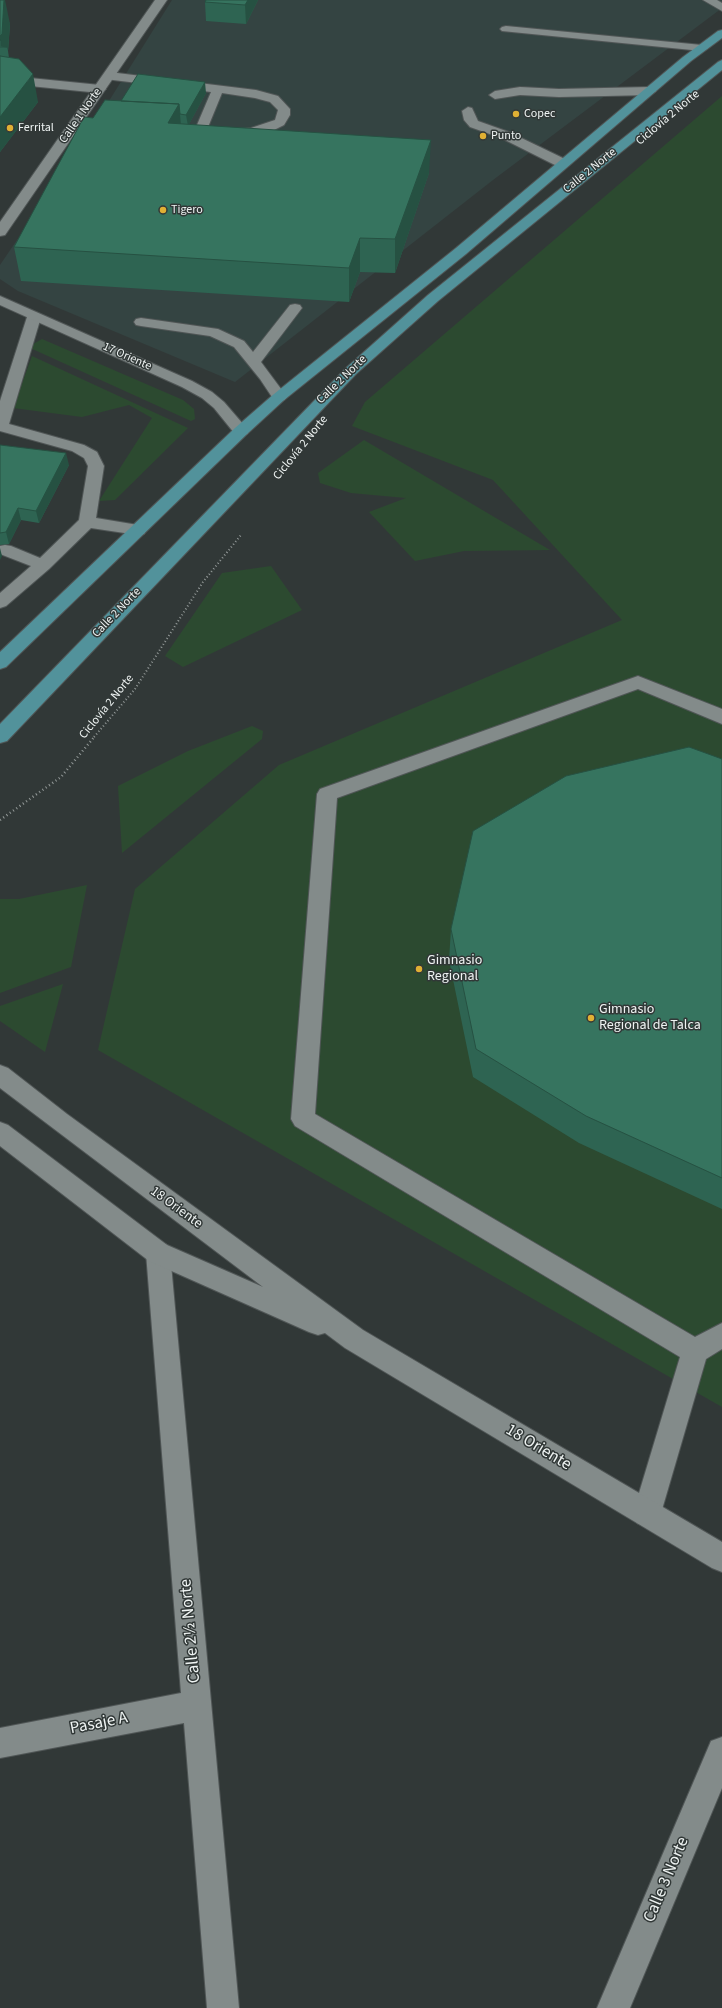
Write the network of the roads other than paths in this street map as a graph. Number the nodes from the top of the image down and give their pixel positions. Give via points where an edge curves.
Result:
1 (162, 0) edge
2 (709, 0) edge
3 (722, 8) edge
4 (506, 29) dead end
5 (722, 33) edge
6 (702, 48) junction
7 (722, 64) edge
8 (109, 76) junction
9 (0, 79) edge
10 (100, 89) junction
11 (218, 89) junction
12 (650, 91) junction
13 (559, 93) junction
14 (495, 95) dead end
15 (543, 105) dead end
16 (468, 111) dead end
17 (74, 125) junction
18 (90, 126) edge
19 (516, 126) dead end
20 (186, 131) edge
21 (200, 132) junction
22 (505, 135) junction
23 (564, 164) junction
24 (0, 232) edge
25 (0, 300) edge
26 (295, 308) dead end
27 (34, 317) junction
28 (141, 322) dead end
29 (254, 361) junction
30 (279, 397) junction
31 (1, 425) edge
32 (241, 431) junction
33 (87, 522) junction
34 (138, 530) junction
35 (5, 550) dead end
36 (42, 565) junction
37 (0, 602) edge
38 (0, 663) edge
39 (722, 717) edge
40 (0, 736) edge
41 (0, 1075) edge
42 (0, 1132) edge
43 (158, 1253) junction
44 (722, 1335) edge
45 (354, 1339) junction
46 (695, 1351) junction
47 (647, 1513) junction
48 (722, 1558) edge
49 (198, 1705) junction
50 (0, 1743) edge
51 (722, 1752) edge
52 (223, 2008) edge
53 (612, 2008) edge

1 - 8 street, Calle 1 Norte
2 - 3 street
4 - 6 street
5 - 6 main road, Calle 2 Norte
6 - 12 main road, Calle 2 Norte
7 - 40 main road, Calle 2 Norte via 433,298 351,371
8 - 10 street, Calle 1 Norte
8 - 11 street
9 - 10 street
10 - 17 street, Calle 1 Norte
11 - 21 street
11 - 21 street via 274,99 284,109 284,115 280,122 251,132
12 - 13 street
12 - 23 main road, Calle 2 Norte
13 - 14 street via 520,91
13 - 15 street
16 - 22 street via 474,124
17 - 18 street
17 - 24 street, Calle 1 Norte
19 - 22 street
20 - 21 street
22 - 23 street
23 - 30 main road, Calle 2 Norte via 461,251
25 - 27 street, 17 Oriente
26 - 29 street
27 - 31 street
27 - 32 street, 17 Oriente via 207,395
28 - 29 street via 213,332 239,344
29 - 30 street
30 - 32 main road, Calle 2 Norte
31 - 33 street via 78,448 91,455 96,466
32 - 34 main road, Calle 2 Norte
33 - 34 street
33 - 36 street
34 - 38 main road, Calle 2 Norte
35 - 36 street
36 - 37 street
39 - 46 street via 638,682 327,794 303,1119
41 - 45 street, 18 Oriente
42 - 43 street, 18 Oriente
43 - 45 street, 18 Oriente
43 - 49 street, Calle 2½ Norte
44 - 46 street
45 - 47 street, 18 Oriente
46 - 47 street
47 - 48 street, 18 Oriente
49 - 50 street, Pasaje A
49 - 52 street, Calle 2½ Norte
51 - 53 street, Calle 3 Norte

